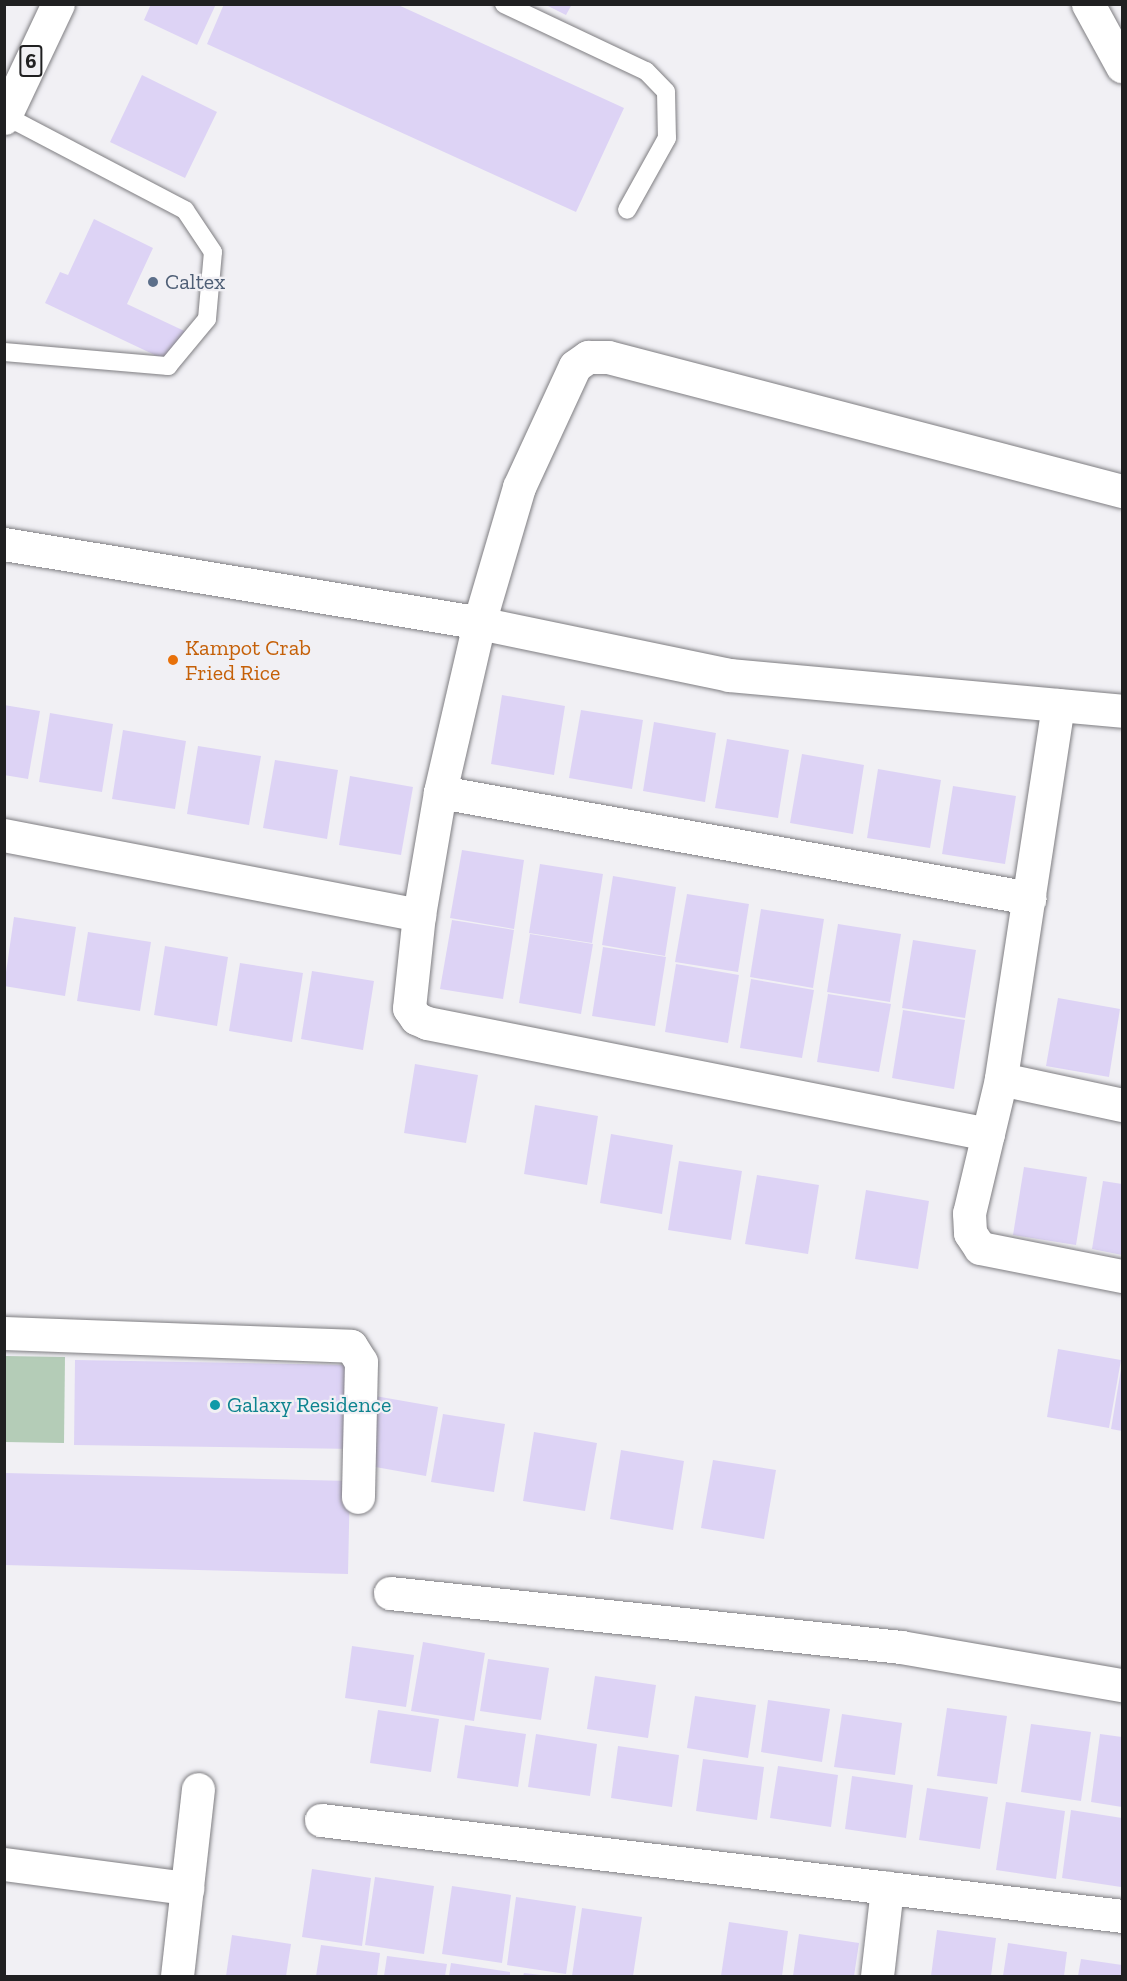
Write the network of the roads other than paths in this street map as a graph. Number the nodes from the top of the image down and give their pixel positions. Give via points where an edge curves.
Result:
1 (58, 4) edge
2 (504, 4) edge
3 (1088, 4) edge
4 (1122, 66) edge
5 (5, 117) edge
6 (627, 210) dead end
7 (4, 352) edge
8 (1122, 491) edge
9 (4, 544) edge
10 (479, 623) junction
11 (1058, 705) junction
12 (1122, 711) edge
13 (440, 792) junction
14 (4, 835) edge
15 (1030, 898) junction
16 (418, 915) junction
17 (1001, 1079) junction
18 (1122, 1105) edge
19 (988, 1134) junction
20 (1122, 1276) edge
21 (4, 1333) edge
22 (358, 1497) dead end
23 (390, 1593) dead end
24 (1122, 1685) edge
25 (198, 1789) dead end
26 (321, 1820) dead end
27 (4, 1864) edge
28 (187, 1888) junction
29 (887, 1888) junction
30 (1122, 1916) edge
31 (177, 1977) edge
32 (877, 1977) edge

1 - 5 main road, 6
2 - 6 lane via 646,71 666,92 668,138
3 - 4 main road
5 - 7 lane via 185,210 213,252 207,319 168,366
8 - 10 main road via 608,357 588,357 575,366 519,487
9 - 10 main road
10 - 11 main road via 729,675
10 - 13 main road
11 - 12 main road
11 - 15 main road
13 - 15 main road
13 - 16 main road
14 - 16 main road
15 - 17 main road
16 - 19 main road via 409,1008 427,1023
17 - 18 main road
17 - 19 main road
19 - 20 main road via 969,1213 970,1233 980,1248
21 - 22 main road via 351,1346 361,1362
23 - 24 main road via 900,1647
25 - 28 main road
26 - 29 main road
27 - 28 main road
28 - 31 main road
29 - 30 main road
29 - 32 main road

